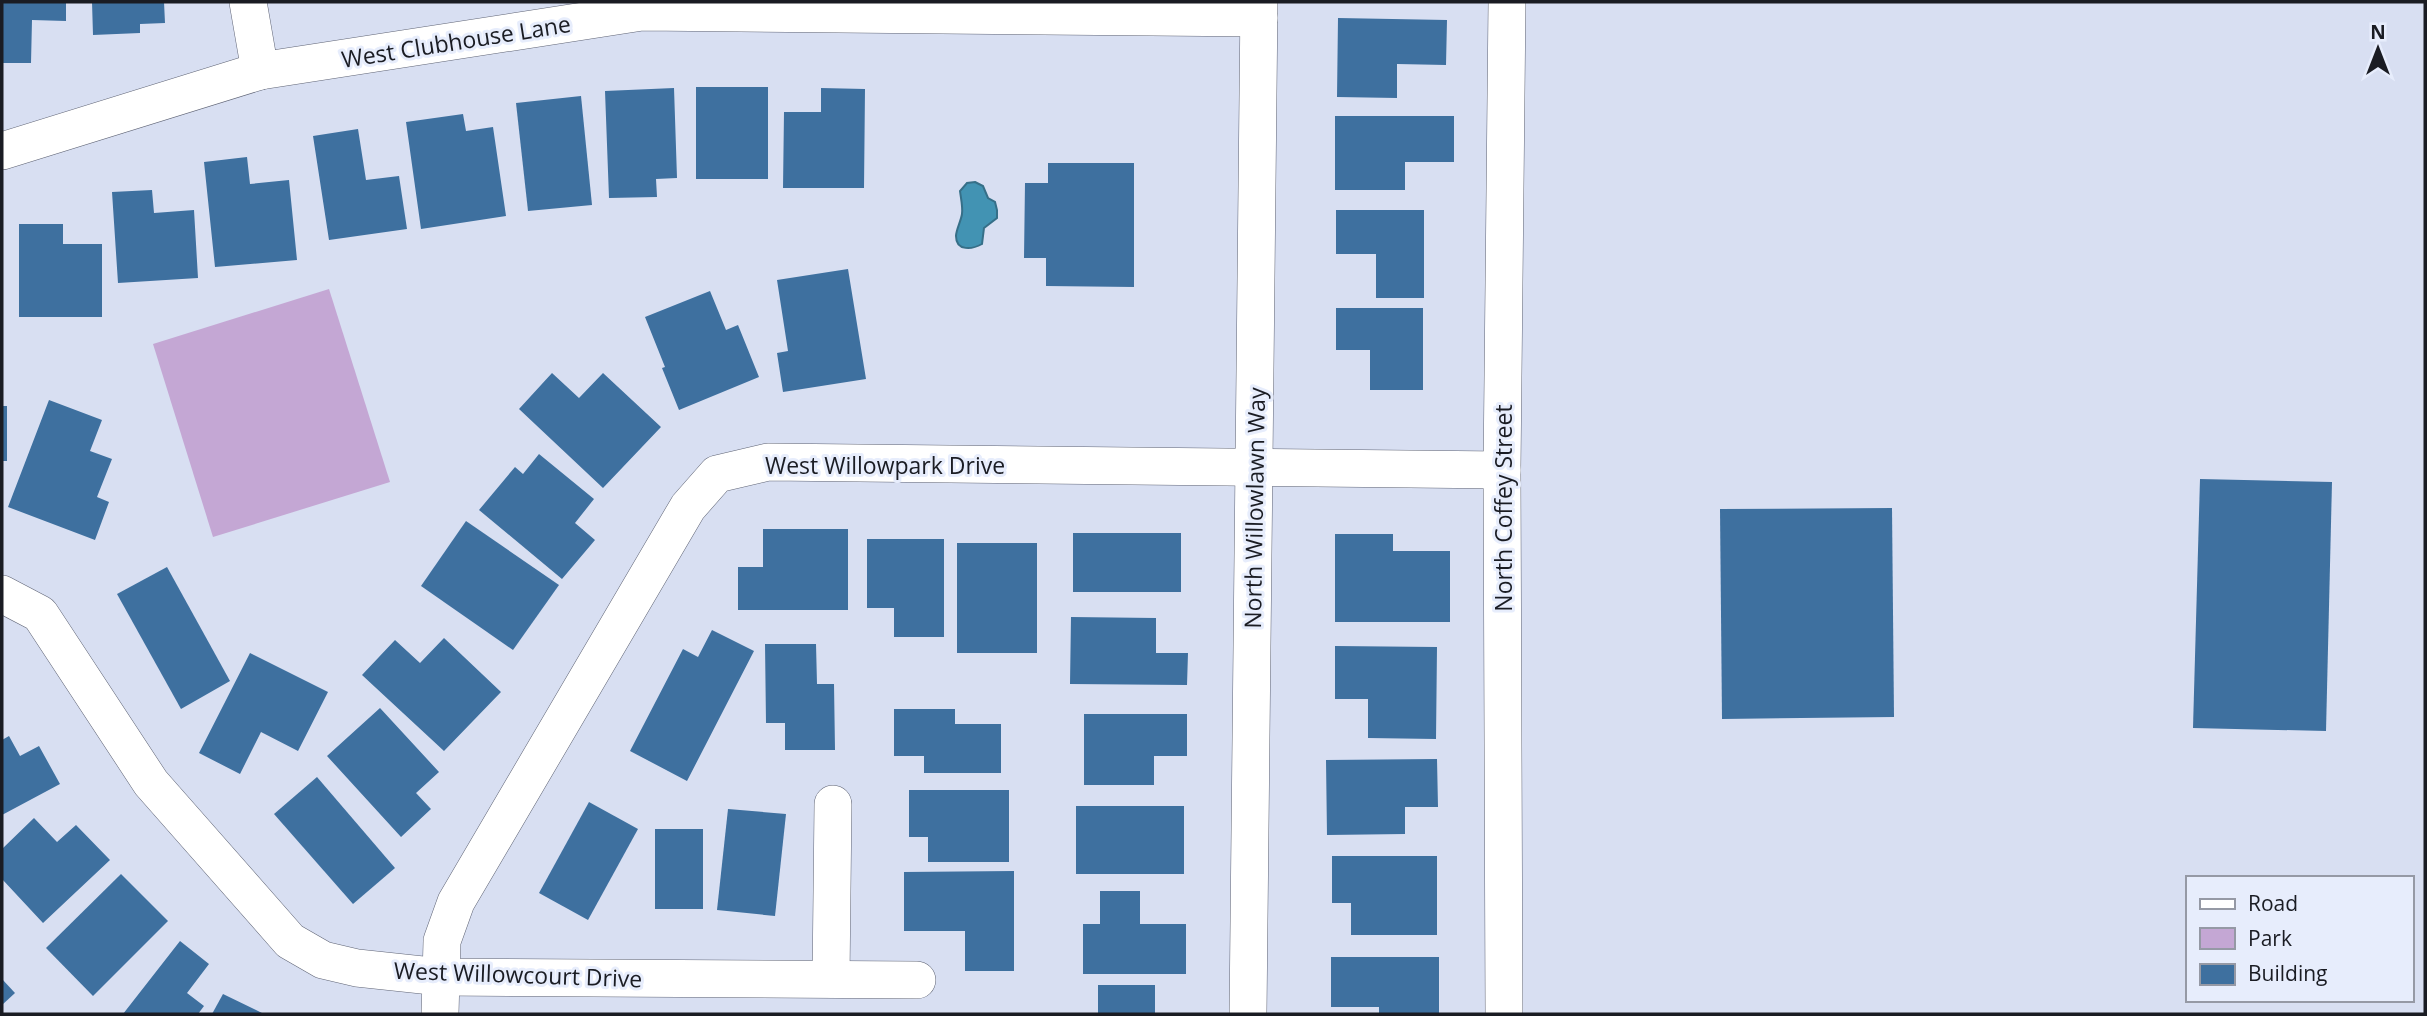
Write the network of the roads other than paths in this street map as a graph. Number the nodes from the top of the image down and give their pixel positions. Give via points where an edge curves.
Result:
1 (248, 2) edge
2 (1507, 2) edge
3 (642, 7) edge
4 (1259, 10) edge
5 (260, 71) junction
6 (2, 151) edge
7 (1254, 467) junction
8 (1502, 470) junction
9 (2, 594) edge
10 (833, 804) dead end
11 (441, 977) junction
12 (831, 979) junction
13 (917, 980) dead end
14 (440, 1014) edge
15 (1248, 1014) edge
16 (1504, 1014) edge

1 - 5 street
2 - 8 street, North Coffey Street
3 - 4 street, West Clubhouse Lane
3 - 5 street, West Clubhouse Lane
4 - 7 street, North Willowlawn Way
5 - 6 street, West Clubhouse Lane
7 - 8 street, West Willowpark Drive
7 - 11 street, West Willowpark Drive via 768,462 717,474 688,507 456,902 442,942
7 - 15 street, North Willowlawn Way
8 - 16 street, North Coffey Street
9 - 11 street, West Willowcourt Drive via 40,614 151,783 290,942 323,960 357,968
10 - 12 street
11 - 12 street, West Willowcourt Drive
11 - 14 street, West Willowpark Drive
12 - 13 street, West Willowcourt Drive

